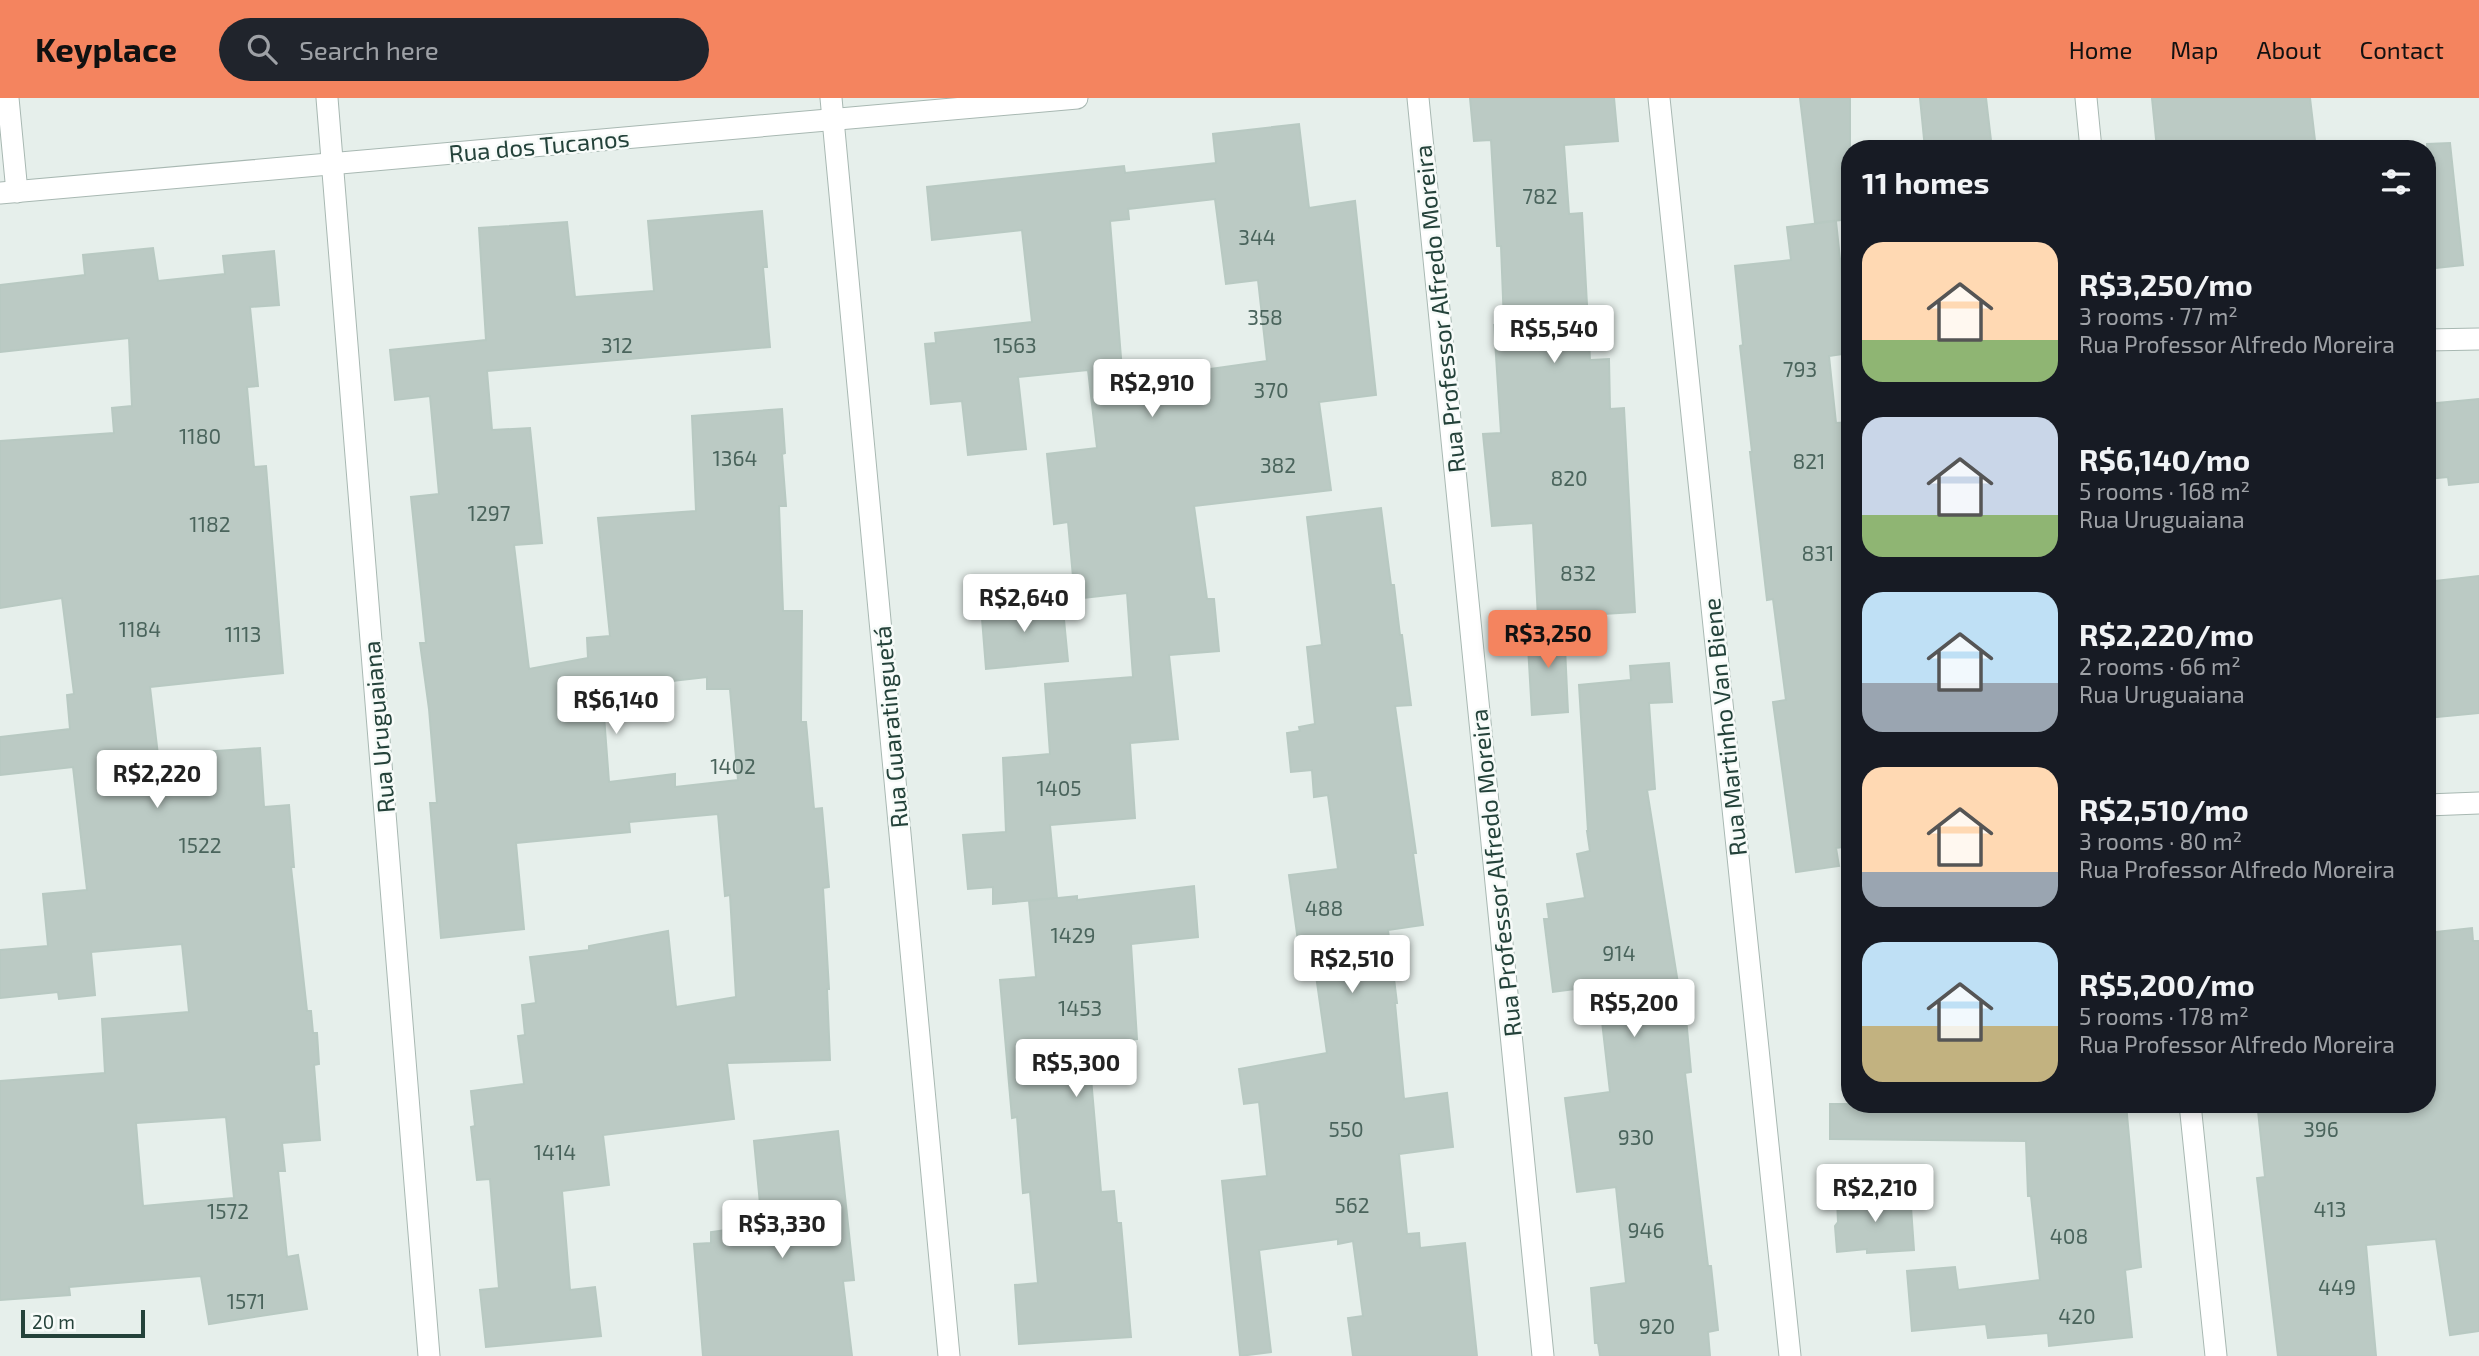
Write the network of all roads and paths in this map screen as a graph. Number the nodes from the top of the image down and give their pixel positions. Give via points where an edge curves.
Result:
1 (8, 98) edge
2 (327, 98) edge
3 (831, 98) edge
4 (1077, 98) edge
5 (1418, 98) edge
6 (1659, 98) edge
7 (2086, 98) edge
8 (833, 120) junction
9 (2090, 140) edge
10 (332, 163) junction
11 (9, 192) edge
12 (2479, 340) edge
13 (2436, 341) edge
14 (2479, 803) edge
15 (2436, 805) edge
16 (2191, 1113) edge
17 (429, 1356) edge
18 (949, 1356) edge
19 (1543, 1356) edge
20 (1790, 1356) edge
21 (2216, 1356) edge

1 - 11 street
2 - 10 street, Rua Uruguaiana
3 - 8 street, Rua Guaratinguetá
4 - 8 street, Rua dos Tucanos
5 - 19 street, Rua Professor Alfredo Moreira
6 - 20 street, Rua Martinho Van Biene
7 - 9 street
8 - 10 street, Rua dos Tucanos
8 - 18 street, Rua Guaratinguetá
10 - 11 street, Rua dos Tucanos
10 - 17 street, Rua Uruguaiana
12 - 13 street
14 - 15 street
16 - 21 street

